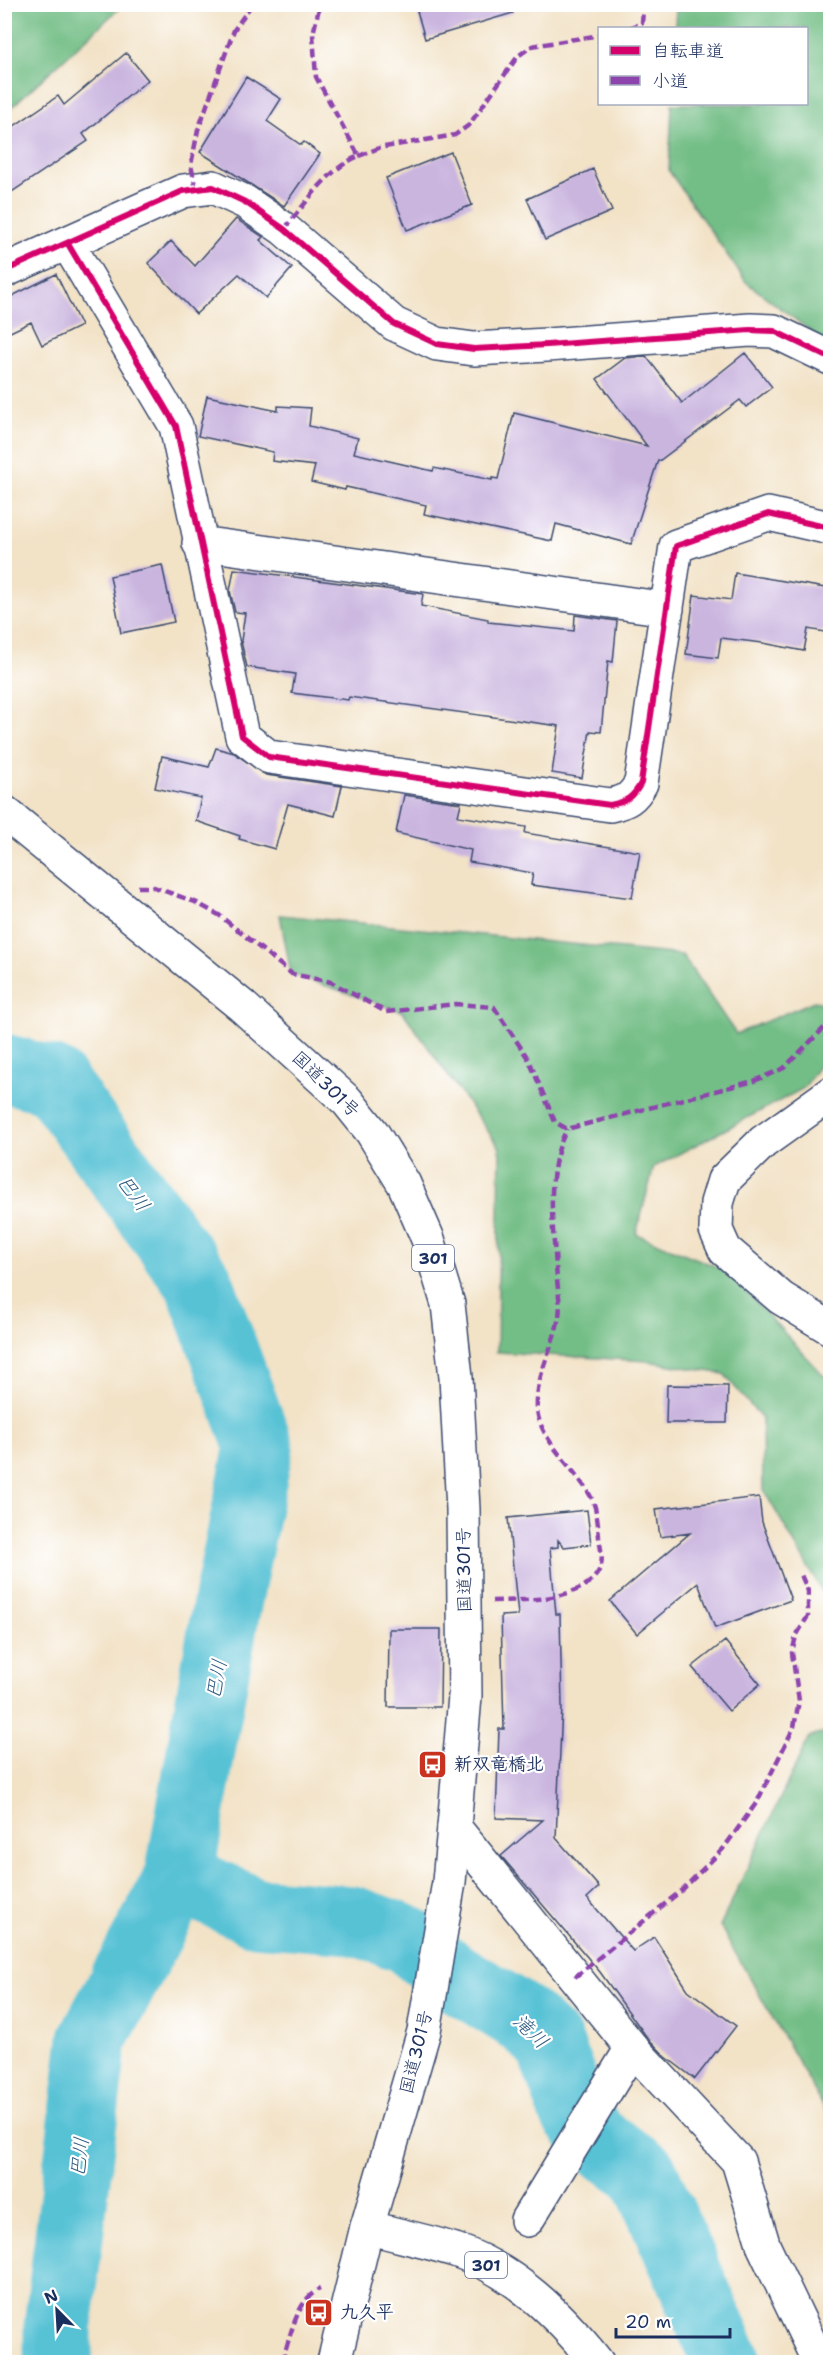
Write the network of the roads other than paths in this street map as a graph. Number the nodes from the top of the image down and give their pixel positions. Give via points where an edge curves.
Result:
1 (68, 244) junction
2 (4, 271) edge
3 (831, 358) edge
4 (831, 528) edge
5 (199, 543) junction
6 (667, 609) junction
7 (4, 812) edge
8 (831, 1094) edge
9 (831, 1328) edge
10 (454, 1827) junction
11 (623, 2062) junction
12 (527, 2220) dead end
13 (367, 2227) junction
14 (334, 2362) edge
15 (597, 2362) edge
16 (819, 2362) edge

1 - 2 main road
1 - 3 main road via 183,191 213,187 284,229 394,324 437,345 474,349 750,330 774,331
1 - 5 main road via 176,426
4 - 6 main road via 768,514 676,546
5 - 6 main road
5 - 6 main road via 242,736 269,757 610,805 622,802 634,796 641,783
7 - 10 main road, 国道301号 / 301 via 242,1006 347,1101 372,1132 404,1184 428,1239 448,1304 456,1377 463,1509 465,1696
8 - 9 main road via 763,1142 724,1180 716,1221 725,1250 781,1298
10 - 11 main road
10 - 13 main road, 国道301号 / 301 via 449,1882 424,2031
11 - 12 main road
11 - 16 main road via 738,2161 764,2247
13 - 14 main road, 国道301号
13 - 15 main road, 301 via 457,2251 503,2273 542,2302

